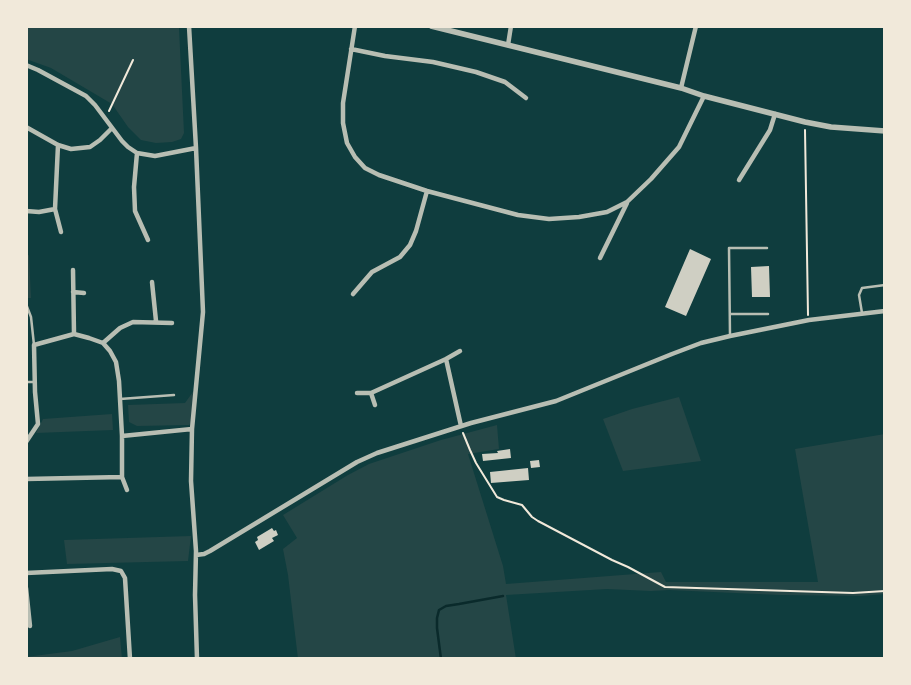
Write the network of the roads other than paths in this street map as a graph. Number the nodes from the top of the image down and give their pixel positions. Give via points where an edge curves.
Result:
1 (189, 26) edge
2 (355, 26) edge
3 (431, 26) edge
4 (511, 26) edge
5 (696, 26) edge
6 (508, 44) junction
7 (351, 49) junction
8 (26, 65) edge
9 (681, 88) junction
10 (704, 96) junction
11 (526, 98) dead end
12 (775, 114) junction
13 (26, 127) edge
14 (112, 128) junction
15 (885, 131) edge
16 (58, 145) junction
17 (196, 148) junction
18 (137, 153) junction
19 (739, 180) dead end
20 (427, 191) junction
21 (627, 202) junction
22 (55, 209) junction
23 (26, 211) edge
24 (61, 232) dead end
25 (148, 240) dead end
26 (766, 248) dead end
27 (600, 258) dead end
28 (73, 270) dead end
29 (152, 282) dead end
30 (885, 285) edge
31 (73, 292) junction
32 (84, 293) dead end
33 (353, 294) dead end
34 (26, 304) edge
35 (885, 311) edge
36 (730, 314) junction
37 (768, 314) dead end
38 (862, 314) junction
39 (156, 322) junction
40 (172, 323) dead end
41 (74, 334) junction
42 (730, 336) junction
43 (103, 343) junction
44 (34, 345) junction
45 (460, 351) dead end
46 (446, 359) junction
47 (26, 382) edge
48 (35, 382) junction
49 (371, 392) junction
50 (357, 393) dead end
51 (174, 395) dead end
52 (120, 399) junction
53 (374, 405) dead end
54 (461, 426) junction
55 (192, 430) junction
56 (122, 436) junction
57 (26, 442) edge
58 (122, 477) junction
59 (26, 479) edge
60 (127, 490) dead end
61 (196, 555) junction
62 (26, 573) edge
63 (26, 588) edge
64 (30, 626) dead end
65 (130, 659) edge
66 (197, 659) edge

1 - 17 street
2 - 7 street
3 - 6 street
4 - 6 street
5 - 9 street
6 - 9 street
7 - 11 street via 476,72 505,82
7 - 20 street via 343,103 346,143 366,168 379,176
8 - 14 street via 86,96
9 - 10 street
10 - 12 street
10 - 21 street via 678,147
12 - 15 street via 831,127
12 - 19 street via 770,130
13 - 16 street
14 - 16 street via 90,147 71,149
14 - 18 street
16 - 22 street
17 - 18 street via 155,156
17 - 55 street via 203,312
18 - 25 street via 135,211
20 - 21 street via 518,215 549,219 607,212
20 - 33 street via 410,245 400,257 372,272
21 - 27 street
22 - 23 street
22 - 24 street
26 - 36 lane via 729,248
28 - 31 street
29 - 39 street
30 - 38 lane via 862,288 859,295
31 - 32 street
31 - 41 street
34 - 44 lane
35 - 38 street
36 - 37 lane
36 - 42 lane
38 - 42 street via 808,320
39 - 40 street
39 - 43 street via 133,322 120,328
41 - 43 street
41 - 44 street
42 - 54 street via 701,343 548,403
43 - 52 street via 116,362
44 - 48 street
45 - 46 street
46 - 49 street
46 - 54 street
47 - 48 lane
48 - 57 street via 38,424
49 - 50 street
49 - 53 street
51 - 52 lane
52 - 56 street
54 - 61 street via 363,459 210,552
55 - 56 street
55 - 61 street via 191,481
56 - 58 street
58 - 59 street
58 - 60 street
61 - 66 street
62 - 65 street via 121,571 125,578
63 - 64 street

